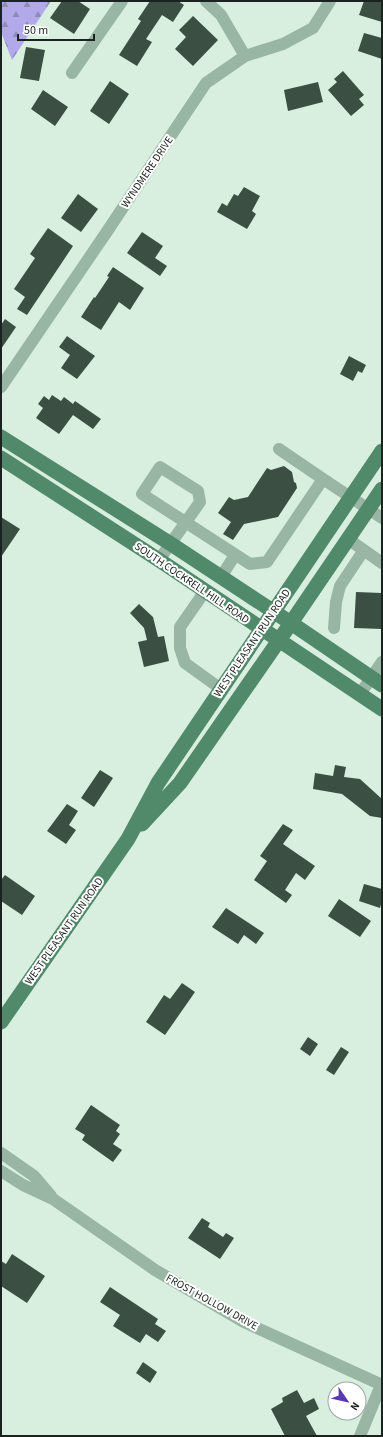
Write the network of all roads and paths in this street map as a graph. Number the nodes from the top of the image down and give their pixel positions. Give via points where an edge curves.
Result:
1 (122, 1) edge
2 (206, 1) edge
3 (330, 1) edge
4 (244, 56) junction
5 (72, 73) dead end
6 (1, 387) edge
7 (1, 437) edge
8 (279, 449) dead end
9 (382, 451) edge
10 (1, 458) edge
11 (323, 479) junction
12 (382, 489) edge
13 (351, 498) junction
14 (368, 509) junction
15 (382, 518) edge
16 (186, 523) junction
17 (348, 539) junction
18 (171, 544) junction
19 (364, 550) junction
20 (235, 555) junction
21 (159, 560) junction
22 (382, 563) edge
23 (221, 577) junction
24 (205, 591) junction
25 (273, 612) junction
26 (291, 623) junction
27 (334, 628) dead end
28 (262, 629) junction
29 (279, 640) junction
30 (382, 662) edge
31 (376, 682) edge
32 (221, 690) junction
33 (360, 694) junction
34 (382, 709) edge
35 (128, 839) junction
36 (1, 1022) edge
37 (1, 1153) edge
38 (1, 1171) edge
39 (53, 1199) junction
40 (381, 1385) edge
41 (360, 1436) edge

1 - 5 street
2 - 4 street via 221,15
3 - 4 street, WYNDMERE DRIVE via 313,28 283,44
4 - 6 street, WYNDMERE DRIVE via 206,83
7 - 18 main road, SOUTH COCKRELL HILL ROAD
8 - 11 street
9 - 13 main road, WEST PLEASANT RUN ROAD
10 - 21 main road, SOUTH COCKRELL HILL ROAD
11 - 13 street
11 - 20 street via 267,562 250,564
12 - 14 main road, WEST PLEASANT RUN ROAD
13 - 14 street
13 - 25 main road, WEST PLEASANT RUN ROAD
14 - 15 street
14 - 17 main road, WEST PLEASANT RUN ROAD
16 - 16 street via 200,502 198,491 160,467 142,494
16 - 18 street
16 - 20 street
17 - 19 street
17 - 26 main road, WEST PLEASANT RUN ROAD
18 - 21 street
18 - 23 main road, SOUTH COCKRELL HILL ROAD
19 - 22 street
19 - 27 street via 340,586
20 - 23 street
21 - 24 main road, SOUTH COCKRELL HILL ROAD
23 - 25 main road, SOUTH COCKRELL HILL ROAD
24 - 28 main road, SOUTH COCKRELL HILL ROAD
24 - 32 street via 180,627 180,648 186,663
25 - 26 main road, SOUTH COCKRELL HILL ROAD
25 - 28 main road, WEST PLEASANT RUN ROAD
26 - 29 main road, WEST PLEASANT RUN ROAD
26 - 31 main road, SOUTH COCKRELL HILL ROAD
28 - 29 main road, SOUTH COCKRELL HILL ROAD
28 - 32 main road, WEST PLEASANT RUN ROAD
29 - 33 main road, SOUTH COCKRELL HILL ROAD
29 - 35 main road, WEST PLEASANT RUN ROAD via 180,783
30 - 31 street
31 - 33 street
32 - 35 main road, WEST PLEASANT RUN ROAD via 158,783
33 - 34 main road, SOUTH COCKRELL HILL ROAD
35 - 36 main road, WEST PLEASANT RUN ROAD
37 - 39 street, FROST HOLLOW DRIVE via 34,1176
38 - 39 street, FROST HOLLOW DRIVE
39 - 40 street, FROST HOLLOW DRIVE via 155,1270 244,1322
40 - 41 street

